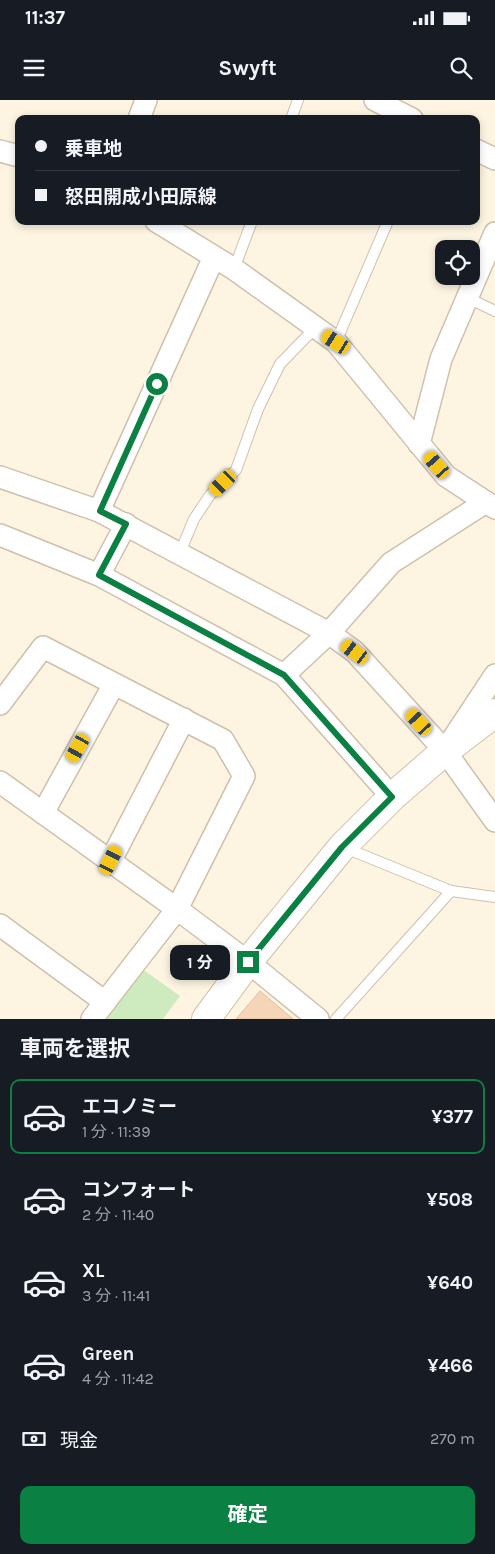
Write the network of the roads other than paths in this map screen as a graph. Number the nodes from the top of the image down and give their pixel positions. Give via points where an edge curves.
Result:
1 (146, 100) edge
2 (298, 100) edge
3 (375, 100) edge
4 (140, 115) edge
5 (292, 115) edge
6 (404, 115) edge
7 (0, 151) edge
8 (480, 152) edge
9 (15, 155) edge
10 (495, 159) edge
11 (162, 225) edge
12 (250, 225) edge
13 (386, 225) edge
14 (495, 234) edge
15 (214, 257) junction
16 (234, 269) junction
17 (468, 298) junction
18 (495, 311) edge
19 (315, 328) junction
20 (336, 342) junction
21 (418, 444) junction
22 (0, 477) edge
23 (490, 505) edge
24 (100, 511) junction
25 (126, 524) junction
26 (0, 535) edge
27 (179, 555) junction
28 (99, 575) junction
29 (329, 633) junction
30 (284, 675) junction
31 (495, 675) edge
32 (114, 684) junction
33 (0, 704) edge
34 (495, 712) edge
35 (184, 719) junction
36 (444, 751) junction
37 (0, 782) edge
38 (392, 797) junction
39 (43, 813) junction
40 (495, 822) edge
41 (342, 847) junction
42 (111, 860) junction
43 (451, 891) junction
44 (495, 897) edge
45 (177, 909) junction
46 (0, 925) edge
47 (248, 962) junction
48 (105, 1002) junction
49 (92, 1019) edge
50 (206, 1019) edge
51 (318, 1019) edge
52 (336, 1019) edge

1 - 4 street
2 - 5 lane
3 - 6 street
7 - 9 street
8 - 10 street
11 - 15 street
12 - 16 lane
13 - 20 lane
14 - 17 street
15 - 16 street
15 - 24 street
16 - 19 street
17 - 18 lane
17 - 21 street via 440,359
19 - 20 street
19 - 27 lane via 280,364 258,409 236,470 210,495 194,519
20 - 21 street
21 - 23 street via 446,476
22 - 24 street
23 - 29 street via 392,563
24 - 25 street
25 - 27 street
25 - 28 street
26 - 28 street
27 - 29 street
28 - 30 street
29 - 30 street
29 - 36 street via 355,652
30 - 38 street
31 - 36 street
32 - 33 street via 43,647
32 - 35 street
32 - 39 street
34 - 36 main road
35 - 42 street
35 - 45 street via 223,740 244,776
36 - 38 main road
36 - 40 street
37 - 39 street
38 - 41 main road
39 - 42 street
41 - 43 lane
41 - 47 main road
42 - 45 street
43 - 44 lane
43 - 52 lane
45 - 47 street
45 - 48 street
46 - 48 street
47 - 50 main road
47 - 51 street
48 - 49 street

